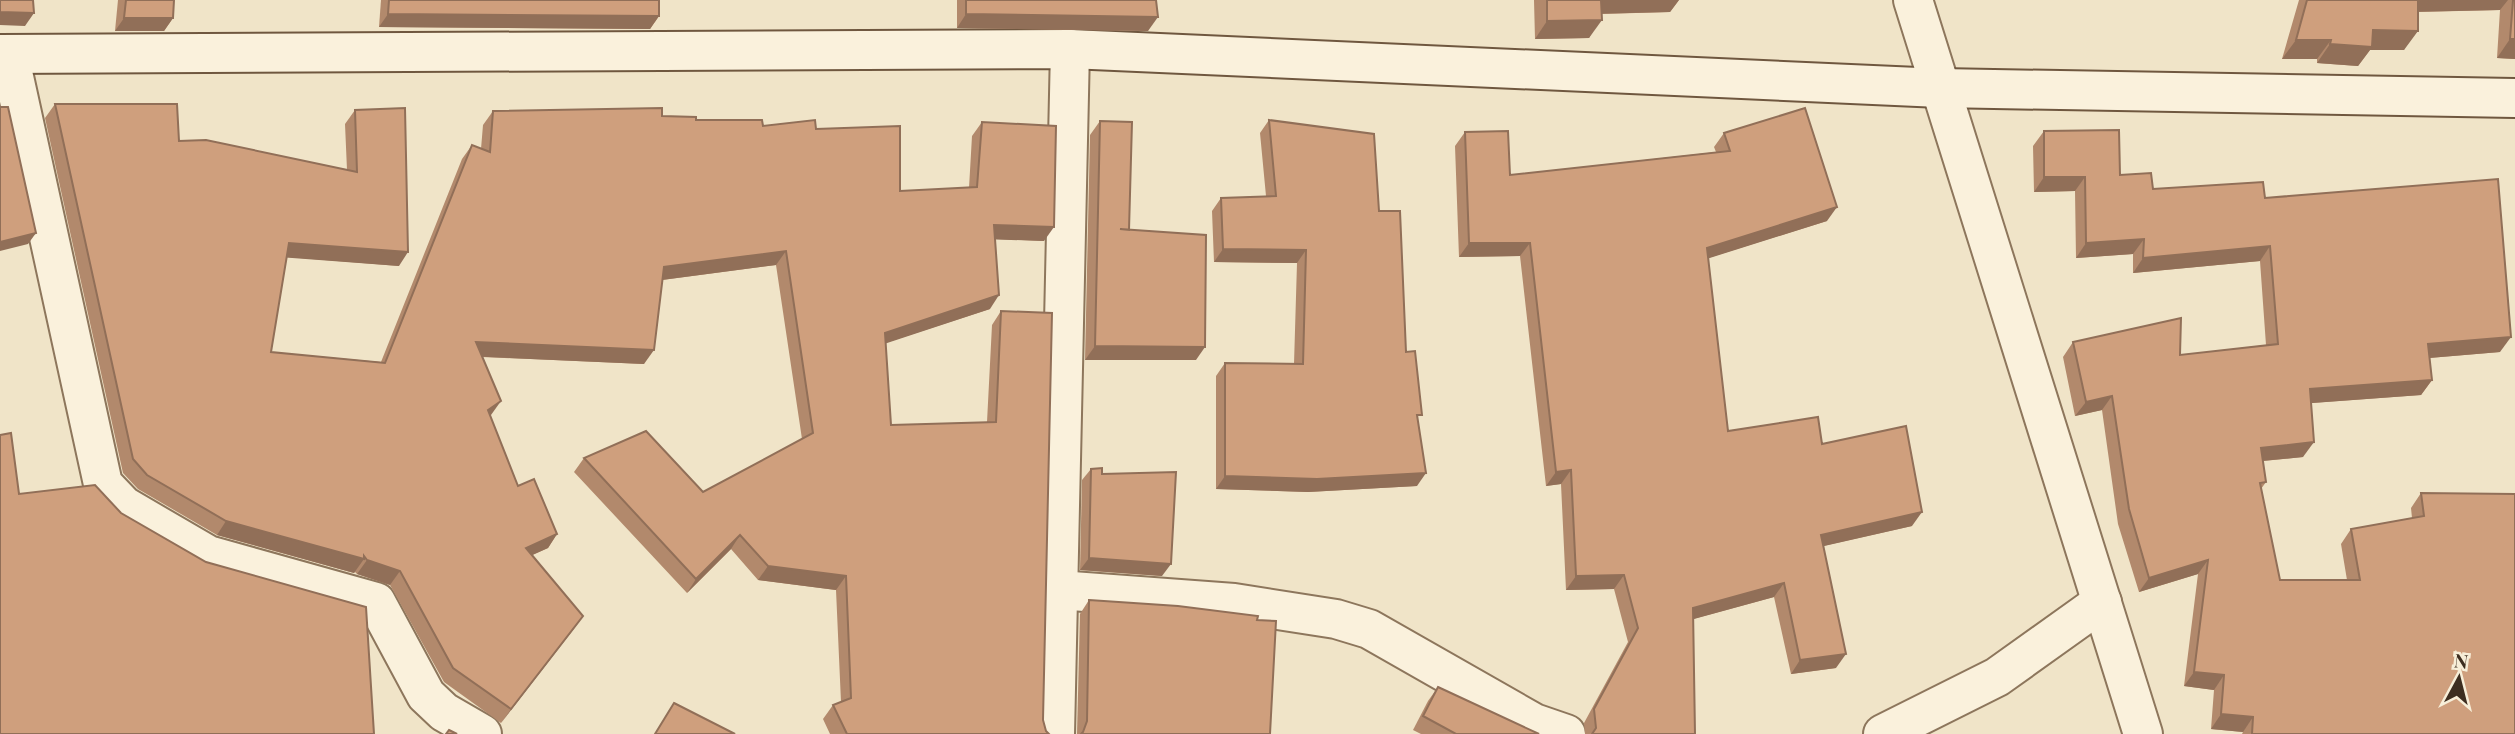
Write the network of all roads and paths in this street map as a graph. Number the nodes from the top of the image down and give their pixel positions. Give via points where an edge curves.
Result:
1 (1913, 0) edge
2 (1070, 49) junction
3 (5, 54) edge
4 (1940, 88) junction
5 (2515, 98) edge
6 (1058, 590) junction
7 (2102, 602) junction
8 (482, 734) edge
9 (1055, 734) edge
10 (1566, 734) edge
11 (1883, 734) edge
12 (2143, 734) edge

1 - 4 street
2 - 3 street
2 - 4 street
2 - 6 street
3 - 8 street via 103,484 124,506 208,555 376,601 426,695 444,712
4 - 5 street
4 - 7 street
6 - 9 street
6 - 10 street via 1234,603 1336,618 1369,629 1534,723
7 - 11 street via 1997,677
7 - 12 street

